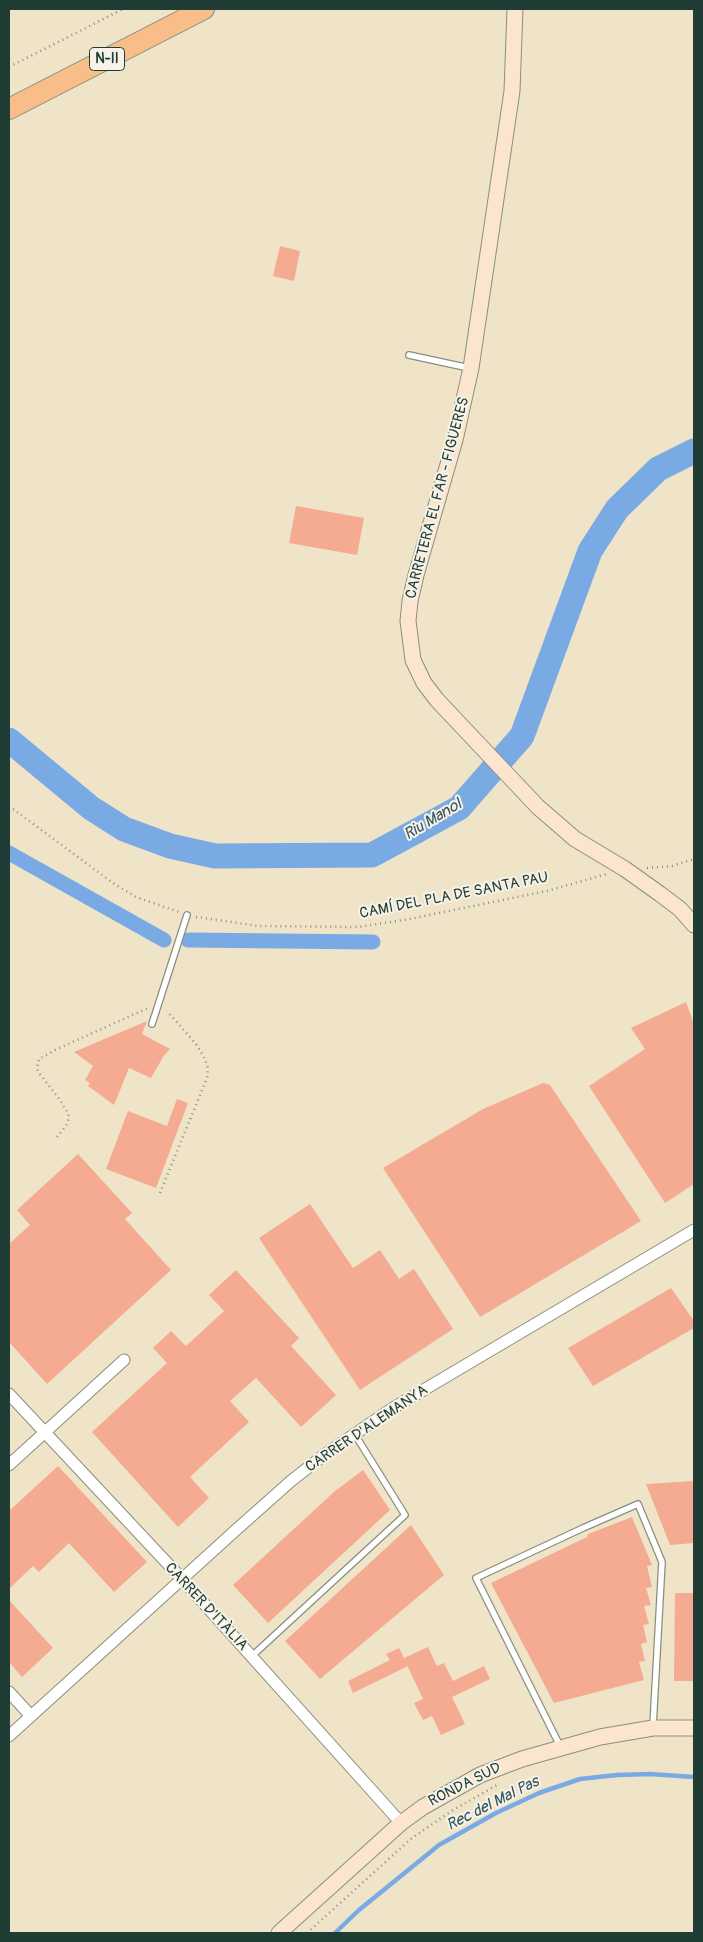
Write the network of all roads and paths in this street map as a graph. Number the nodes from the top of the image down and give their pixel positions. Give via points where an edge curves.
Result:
1 (123, 9) edge
2 (204, 9) edge
3 (515, 9) edge
4 (9, 67) edge
5 (9, 109) edge
6 (409, 355) dead end
7 (471, 368) junction
8 (9, 806) edge
9 (694, 859) edge
10 (625, 869) junction
11 (187, 915) junction
12 (694, 925) edge
13 (159, 1003) junction
14 (152, 1024) dead end
15 (57, 1137) dead end
16 (160, 1194) dead end
17 (694, 1230) edge
18 (124, 1360) dead end
19 (9, 1394) edge
20 (44, 1433) junction
21 (354, 1433) junction
22 (9, 1465) edge
23 (182, 1579) junction
24 (252, 1656) junction
25 (9, 1692) edge
26 (31, 1716) junction
27 (653, 1728) junction
28 (694, 1728) edge
29 (9, 1736) edge
30 (560, 1748) junction
31 (497, 1785) dead end
32 (401, 1823) junction
33 (279, 1933) edge
34 (307, 1933) edge

1 - 4 path
2 - 5 highway, N-II
3 - 7 street, CARRETERA EL FAR - FIGUERES via 512,91
6 - 7 lane
7 - 10 street, CARRETERA EL FAR - FIGUERES via 410,601 408,621 413,660 424,682 442,704 538,807 574,839
8 - 11 path, CAMÍ DEL PLA DE SANTA PAU via 113,883 136,897
9 - 10 path, CAMÍ DEL PLA DE SANTA PAU via 672,866
10 - 11 path, CAMÍ DEL PLA DE SANTA PAU via 547,891 358,927 259,926
10 - 12 street, CARRETERA EL FAR - FIGUERES via 680,909
11 - 13 lane
13 - 14 lane
13 - 15 path via 39,1059 37,1069 68,1113 66,1126
13 - 16 path via 196,1044 208,1069
17 - 21 street, CARRER D'ALEMANYA
18 - 20 street
19 - 20 street, CARRER D'ITÀLIA
20 - 22 street
20 - 23 street, CARRER D'ITÀLIA
21 - 23 street, CARRER D'ALEMANYA via 291,1481
21 - 24 lane via 405,1515
23 - 24 street, CARRER D'ITÀLIA
23 - 26 street, CARRER D'ALEMANYA
24 - 32 street, CARRER D'ITÀLIA
25 - 26 street
26 - 29 street, CARRER D'ALEMANYA
27 - 28 street, RONDA SUD
27 - 30 street, RONDA SUD
27 - 30 lane via 662,1562 638,1504 476,1578
30 - 32 street, RONDA SUD via 480,1774 422,1807
31 - 34 path via 412,1838
32 - 33 street, RONDA SUD

